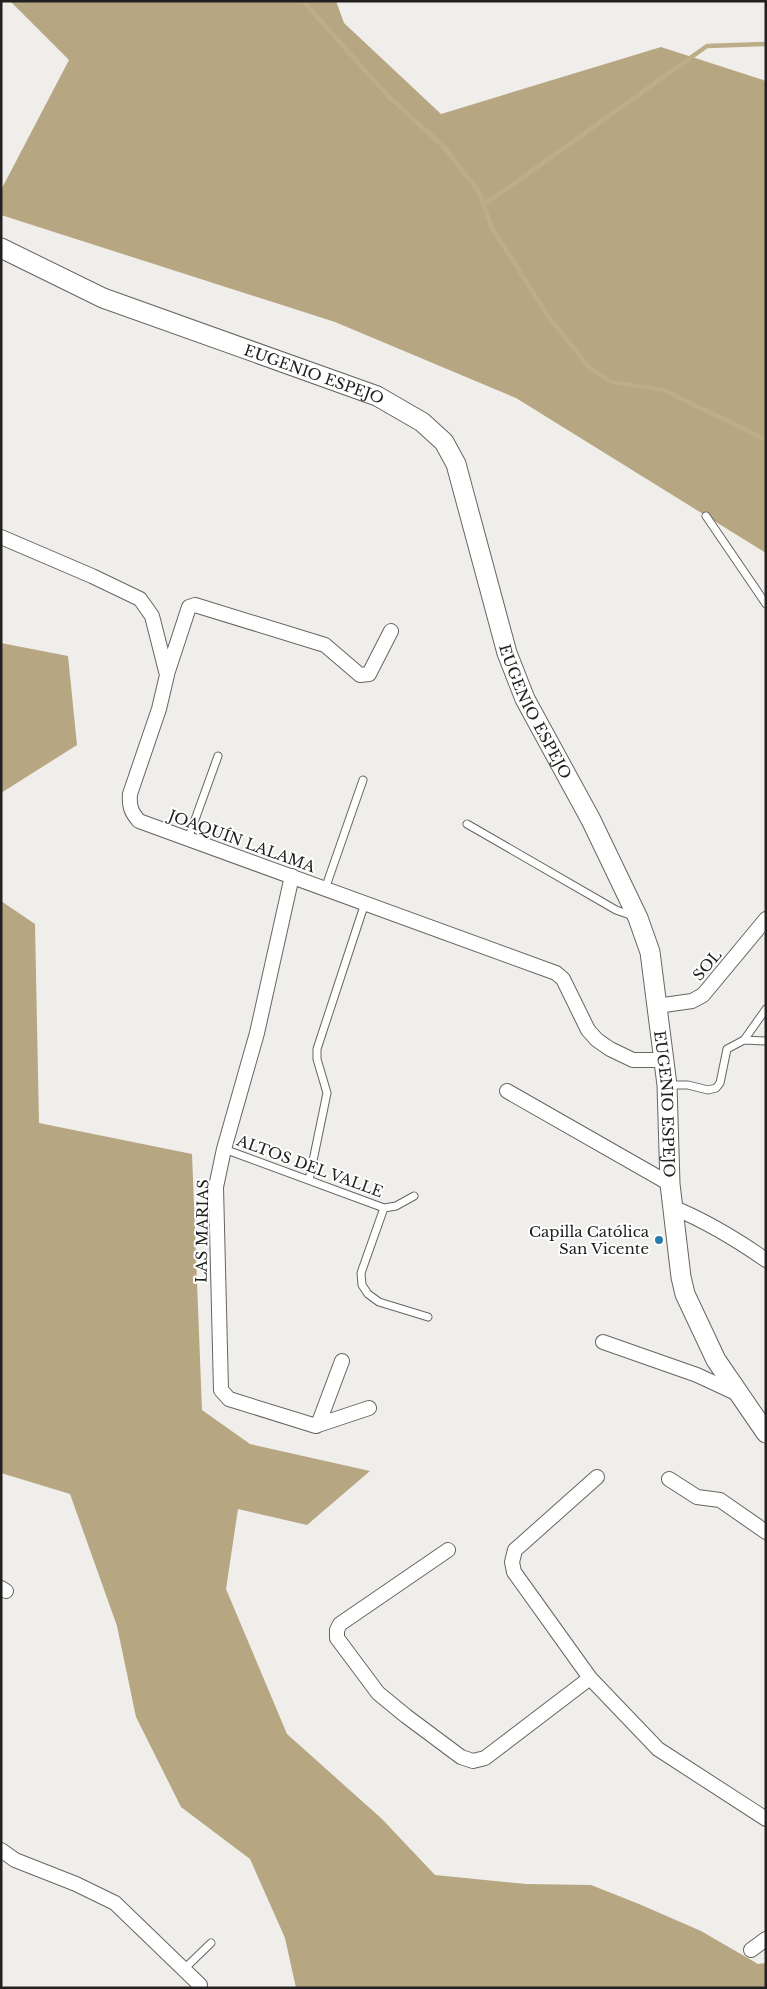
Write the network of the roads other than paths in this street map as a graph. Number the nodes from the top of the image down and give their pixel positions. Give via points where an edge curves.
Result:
1 (1, 248) edge
2 (706, 516) dead end
3 (1, 537) edge
4 (766, 604) edge
5 (391, 631) dead end
6 (167, 675) junction
7 (218, 756) dead end
8 (363, 780) dead end
9 (467, 824) dead end
10 (188, 839) junction
11 (292, 876) junction
12 (326, 889) junction
13 (365, 903) junction
14 (638, 918) junction
15 (766, 919) edge
16 (657, 1006) junction
17 (766, 1009) edge
18 (744, 1040) junction
19 (766, 1041) edge
20 (664, 1060) junction
21 (667, 1085) junction
22 (507, 1091) dead end
23 (224, 1149) junction
24 (308, 1180) junction
25 (670, 1184) junction
26 (414, 1196) dead end
27 (672, 1207) junction
28 (384, 1208) junction
29 (766, 1260) edge
30 (428, 1317) dead end
31 (603, 1342) dead end
32 (342, 1361) dead end
33 (741, 1396) junction
34 (369, 1408) dead end
35 (318, 1426) junction
36 (766, 1433) edge
37 (597, 1477) dead end
38 (670, 1479) dead end
39 (766, 1532) edge
40 (448, 1550) dead end
41 (590, 1678) junction
42 (766, 1819) edge
43 (1, 1850) edge
44 (766, 1939) edge
45 (211, 1943) dead end
46 (751, 1950) dead end
47 (183, 1970) junction
48 (200, 1985) dead end

1 - 14 street, EUGENIO ESPEJO via 103,298 377,396 422,422 444,442 456,464 507,653 525,699 591,820
2 - 4 lane
3 - 6 street, JOAQUÍN LALAMA via 140,599 152,616
5 - 6 street via 369,674 360,675 325,645 195,605 188,607
6 - 10 street, JOAQUÍN LALAMA via 129,804 140,821
7 - 10 lane
8 - 12 lane
9 - 14 lane via 616,910
10 - 11 street, JOAQUÍN LALAMA
11 - 12 street, JOAQUÍN LALAMA
11 - 23 street, LAS MARIAS via 256,1034
12 - 13 street, JOAQUÍN LALAMA
13 - 20 street, JOAQUÍN LALAMA via 556,973 563,979 588,1030 597,1040 633,1060
13 - 24 lane via 317,1049 327,1093
14 - 16 street, EUGENIO ESPEJO via 650,952
15 - 16 street, SOL via 703,995 692,1001
16 - 20 street, EUGENIO ESPEJO
17 - 18 lane
18 - 19 lane
18 - 21 lane via 727,1049 716,1088
20 - 21 street, EUGENIO ESPEJO
21 - 25 street, EUGENIO ESPEJO
22 - 25 street
23 - 24 lane, ALTOS DEL VALLE
23 - 35 street, LAS MARIAS via 216,1187 221,1390 228,1399
24 - 28 lane, ALTOS DEL VALLE
25 - 27 street, EUGENIO ESPEJO
26 - 28 lane, ALTOS DEL VALLE via 396,1206
27 - 29 street via 730,1235
27 - 33 street, EUGENIO ESPEJO via 685,1294 716,1360
28 - 30 lane via 361,1273 362,1285 379,1302
31 - 33 street via 697,1375
32 - 35 street
33 - 36 street, EUGENIO ESPEJO
34 - 35 street
37 - 41 street via 515,1550 512,1562 514,1572
38 - 39 street via 697,1497 720,1500
40 - 41 street via 340,1624 337,1630 337,1638 378,1693 461,1757 473,1761 485,1758
41 - 42 street via 658,1749
43 - 47 street via 15,1860 115,1903
44 - 46 street
45 - 47 lane
47 - 48 street

